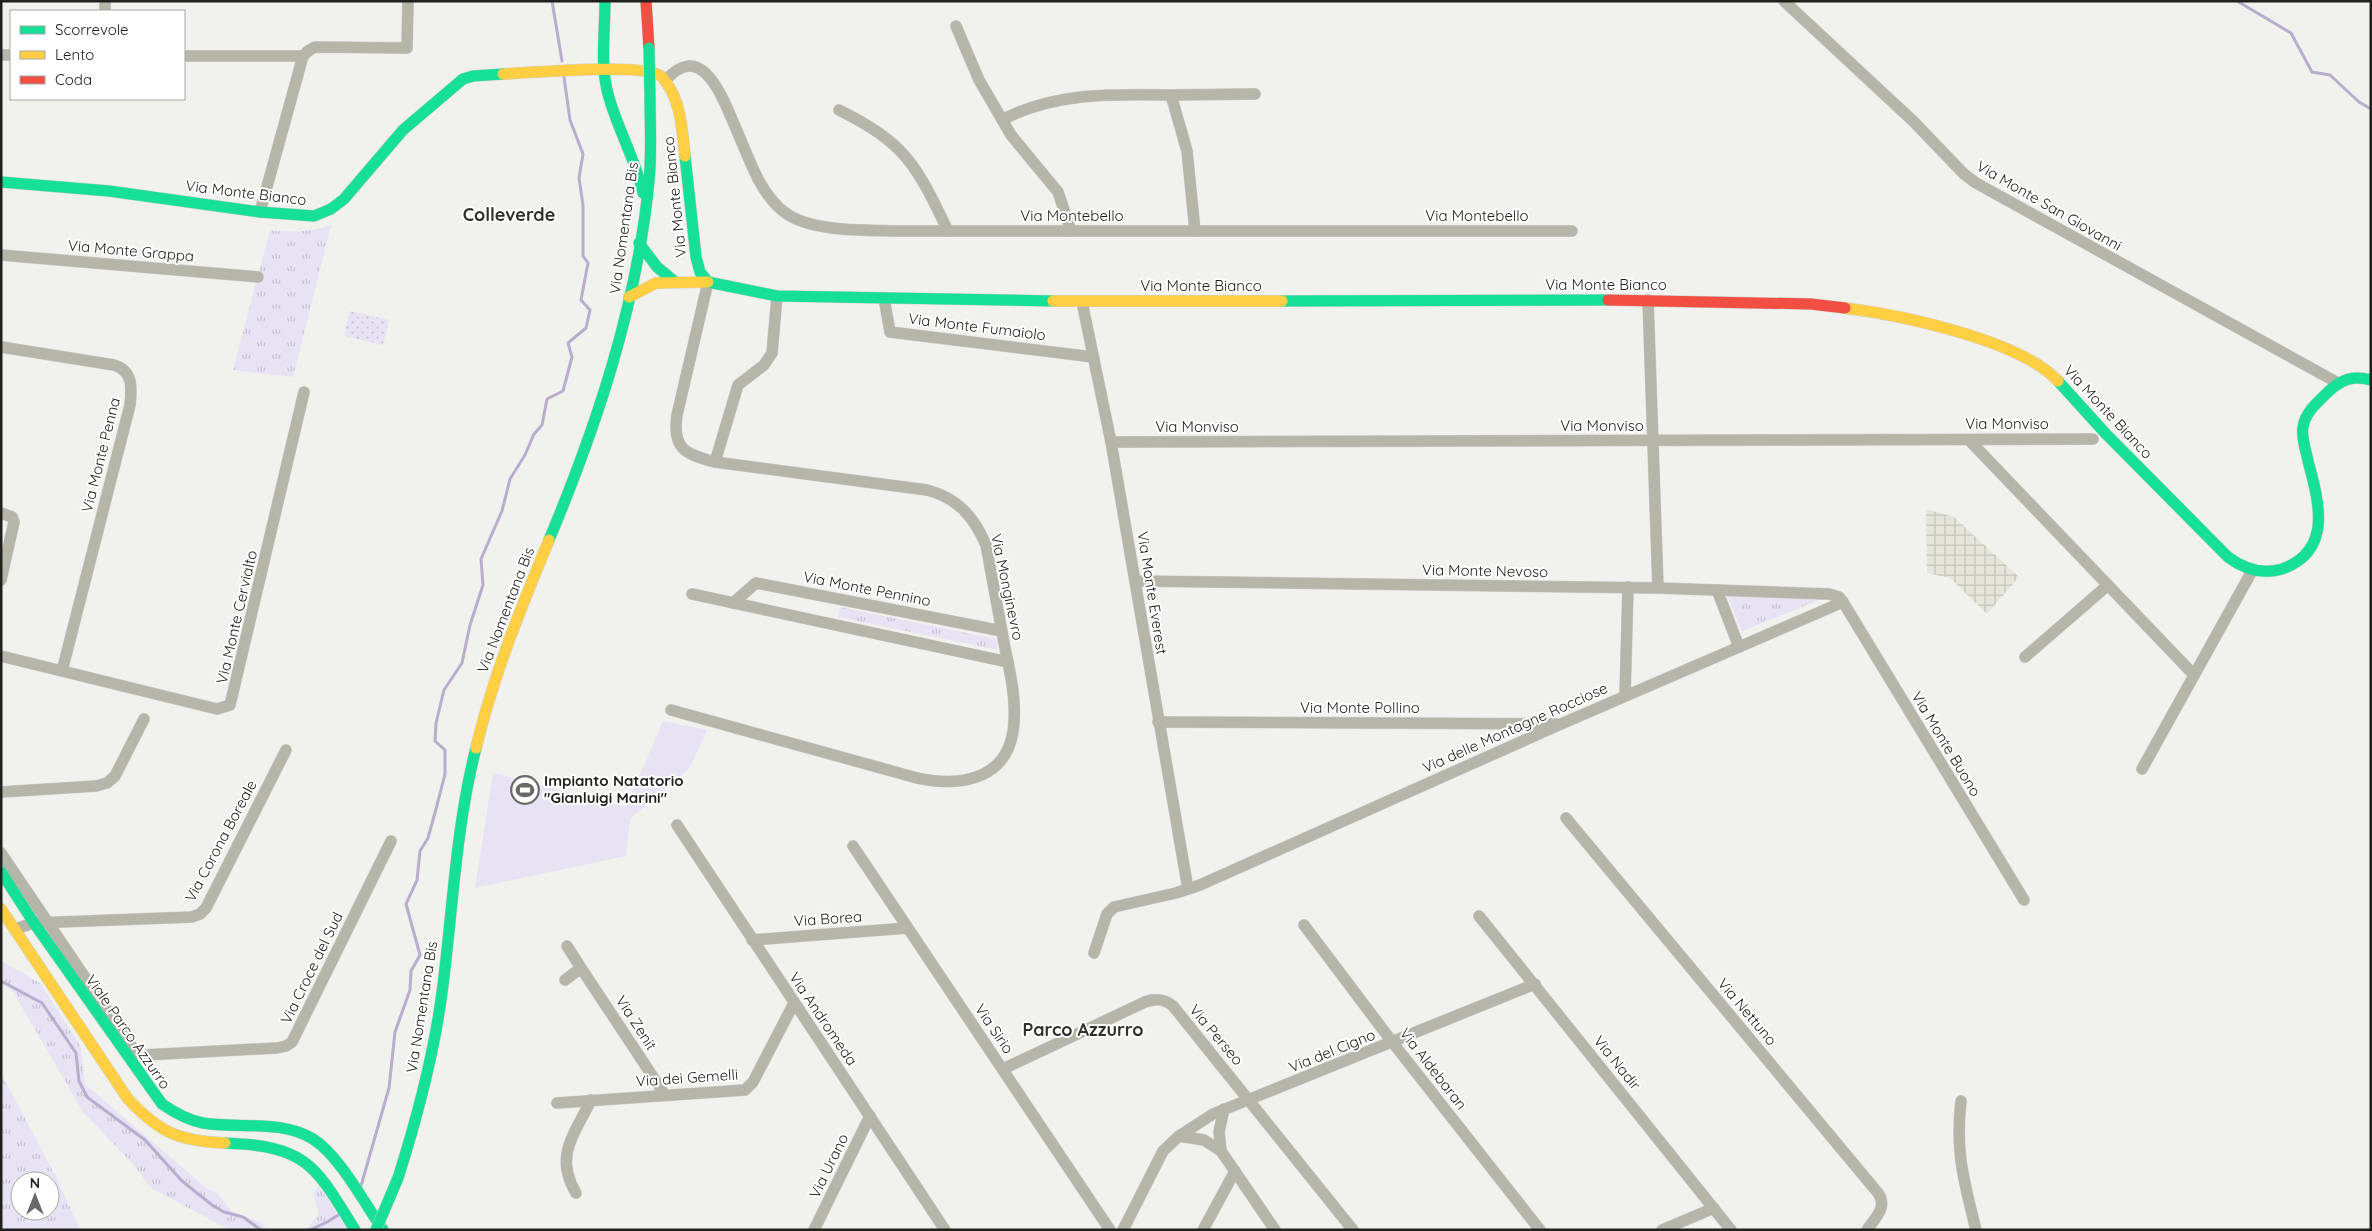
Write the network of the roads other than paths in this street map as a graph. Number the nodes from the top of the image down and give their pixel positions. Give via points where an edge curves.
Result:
1 (408, 1) edge
2 (605, 1) edge
3 (646, 1) edge
4 (1784, 1) edge
5 (956, 26) dead end
6 (185, 56) edge
7 (303, 56) junction
8 (605, 69) junction
9 (665, 81) junction
10 (1255, 94) dead end
11 (1171, 96) junction
12 (838, 110) dead end
13 (1002, 120) junction
14 (1, 182) edge
15 (645, 206) junction
16 (260, 212) junction
17 (1572, 231) dead end
18 (948, 232) junction
19 (1071, 232) junction
20 (1195, 232) junction
21 (640, 243) junction
22 (1, 255) edge
23 (258, 277) dead end
24 (674, 281) junction
25 (708, 282) junction
26 (777, 296) junction
27 (630, 298) junction
28 (884, 298) junction
29 (1648, 300) junction
30 (1082, 302) junction
31 (1, 347) edge
32 (1093, 357) junction
33 (2371, 380) edge
34 (2338, 383) junction
35 (304, 392) dead end
36 (2094, 439) dead end
37 (1969, 440) junction
38 (1652, 441) junction
39 (1111, 442) junction
40 (715, 462) junction
41 (1, 513) edge
42 (2252, 571) junction
43 (1, 580) edge
44 (1136, 581) junction
45 (2108, 585) junction
46 (1628, 587) junction
47 (1658, 588) junction
48 (1717, 590) junction
49 (692, 594) dead end
50 (1839, 598) junction
51 (734, 603) junction
52 (1002, 631) junction
53 (1739, 647) junction
54 (1, 656) edge
55 (2025, 657) dead end
56 (1008, 662) junction
57 (62, 671) junction
58 (2194, 674) junction
59 (1625, 696) junction
60 (671, 710) dead end
61 (144, 719) dead end
62 (1158, 722) junction
63 (1561, 724) junction
64 (286, 750) dead end
65 (2142, 769) dead end
66 (1, 792) edge
67 (1566, 818) dead end
68 (677, 825) dead end
69 (391, 840) dead end
70 (853, 846) dead end
71 (1, 853) edge
72 (1, 872) edge
73 (1188, 889) junction
74 (2024, 900) dead end
75 (1, 909) edge
76 (1479, 916) dead end
77 (34, 923) junction
78 (48, 923) junction
79 (1304, 925) dead end
80 (907, 928) junction
81 (15, 929) junction
82 (752, 940) junction
83 (567, 946) dead end
84 (1094, 953) dead end
85 (581, 968) junction
86 (565, 980) dead end
87 (1535, 984) junction
88 (794, 1003) junction
89 (1393, 1043) junction
90 (1003, 1069) junction
91 (665, 1095) junction
92 (591, 1100) junction
93 (1251, 1101) junction
94 (1961, 1101) dead end
95 (557, 1103) dead end
96 (1224, 1110) junction
97 (870, 1116) junction
98 (1179, 1136) junction
99 (1221, 1151) junction
100 (1235, 1171) junction
101 (576, 1193) dead end
102 (1714, 1208) junction
103 (355, 1230) edge
104 (376, 1230) edge
105 (383, 1230) edge
106 (814, 1230) edge
107 (944, 1230) edge
108 (1110, 1230) edge
109 (1124, 1230) edge
110 (1204, 1230) edge
111 (1274, 1230) edge
112 (1353, 1230) edge
113 (1540, 1230) edge
114 (1662, 1230) edge
115 (1731, 1230) edge
116 (1867, 1230) edge
117 (1976, 1230) edge

1 - 7 street via 408,48 315,48
2 - 8 street
3 - 15 street, Via Nomentana Bis, bridge via 650,97 649,180
4 - 34 street, Via Monte San Giovanni via 1976,184
5 - 13 street
6 - 7 street
7 - 16 street
8 - 9 street, Via Monte Bianco via 646,70 661,75
8 - 15 street via 616,122 636,164
8 - 16 street, Via Monte Bianco via 463,79 403,130 331,210 314,216
9 - 18 street, Via Montebello via 676,70 687,67 700,69 711,78 719,89 759,180 773,201 791,216 838,228
9 - 25 street, Via Monte Bianco via 678,103 696,258 700,272
10 - 11 street
11 - 13 street via 1082,96 1032,106
11 - 20 street via 1187,151
12 - 18 street via 881,133 908,158
13 - 19 street via 1017,145 1058,192
14 - 16 street, Via Monte Bianco via 118,192
15 - 21 street, Via Nomentana Bis
17 - 20 street, Via Montebello
18 - 19 street, Via Montebello
19 - 20 street, Via Montebello
21 - 24 street via 657,267
21 - 27 street, Via Nomentana Bis
22 - 23 street, Via Monte Grappa
24 - 25 street
24 - 27 street via 652,284
25 - 26 street, Via Monte Bianco
25 - 40 street, Via Monginevro via 675,434 684,450
26 - 28 street, Via Monte Bianco
26 - 40 street via 772,353 764,365 738,385
27 - 104 street, Via Nomentana Bis, bridge via 614,361 560,514 487,701 469,774 457,846 433,1052 398,1178
28 - 30 street, Via Monte Bianco
28 - 32 street, Via Monte Fumaiolo via 890,332
29 - 30 street, Via Monte Bianco
29 - 38 street
29 - 42 street, Via Monte Bianco via 1837,306 1950,330 2020,354 2054,375 2106,434 2228,557
30 - 32 street, Via Monte Everest
31 - 57 street, Via Monte Penna via 114,365 125,370 131,383 130,405
32 - 39 street, Via Monte Everest
33 - 34 street via 2357,376
34 - 42 street via 2310,413 2303,426 2320,513 2314,544 2304,557 2286,568
35 - 57 street, Via Monte Cervialto via 232,704 217,709
36 - 37 street, Via Monviso
37 - 38 street, Via Monviso
37 - 45 street
38 - 39 street, Via Monviso
38 - 47 street
39 - 44 street, Via Monte Everest
40 - 52 street, Via Monginevro via 927,490 951,499 971,516 986,546
41 - 43 street via 12,517 14,522
42 - 58 street
44 - 46 street, Via Monte Nevoso
44 - 62 street, Via Monte Everest
45 - 55 street
45 - 58 street
46 - 47 street, Via Monte Nevoso
46 - 59 street
47 - 48 street, Via Monte Nevoso
48 - 50 street, Via Monte Nevoso
48 - 53 street
49 - 51 street
50 - 53 street, Via delle Montagne Rocciose
50 - 74 street, Via Monte Buono
51 - 52 street, Via Monte Pennino via 756,582
51 - 56 street
52 - 56 street, Via Monginevro
53 - 59 street, Via delle Montagne Rocciose
54 - 57 street, Via Monte Cervialto
56 - 60 street, Via Monginevro via 1014,708 1011,741 996,767 984,775 966,780 938,782 917,778
58 - 65 street
59 - 63 street, Via delle Montagne Rocciose
61 - 66 street via 115,776 107,783
62 - 63 street, Via Monte Pollino
62 - 73 street, Via Monte Everest
63 - 73 street, Via delle Montagne Rocciose
64 - 78 street, Via Corona Boreale via 206,908 200,914 192,917
67 - 116 street, Via Nettuno via 1878,1193 1882,1209
68 - 82 street, Via Andromeda
69 - 78 street, Via Croce del Sud via 296,1035 283,1047 138,1053
70 - 80 street, Via Sirio
71 - 78 street
72 - 77 street, Viale Parco Azzurro
73 - 84 street, Via delle Montagne Rocciose via 1110,909
75 - 81 street
76 - 87 street, Via Nadir
77 - 78 street, Via Corona Boreale
77 - 81 street, Via Corona Boreale
77 - 105 street, Viale Parco Azzurro via 165,1108 199,1123 275,1126 302,1133 325,1147
79 - 89 street, Via Aldebaran
80 - 82 street, Via Borea
80 - 90 street, Via Sirio
81 - 103 street via 128,1099 145,1119 186,1140 261,1146 288,1153 313,1169
82 - 88 street, Via Andromeda
83 - 85 street, Via Zenit
85 - 86 street
85 - 91 street, Via Zenit
87 - 89 street, Via del Cigno
87 - 102 street, Via Nadir
88 - 91 street, Via dei Gemelli via 748,1088 734,1092
88 - 97 street, Via Andromeda
89 - 93 street, Via del Cigno
89 - 113 street, Via Aldebaran
90 - 93 street, Via Perseo via 1145,1002 1161,1000 1173,1006
90 - 108 street, Via Sirio
91 - 92 street, Via dei Gemelli
92 - 95 street, Via dei Gemelli
92 - 101 street via 566,1159 566,1173
93 - 96 street, Via del Cigno
93 - 112 street, Via Perseo
94 - 117 street via 1959,1156
96 - 98 street, Via del Cigno
96 - 99 street via 1219,1132
97 - 106 street, Via Urano
97 - 107 street, Via Andromeda
98 - 99 street via 1204,1140
98 - 109 street, Via del Cigno via 1163,1151
99 - 100 street
100 - 110 street
100 - 111 street
102 - 114 street
102 - 115 street, Via Nadir

